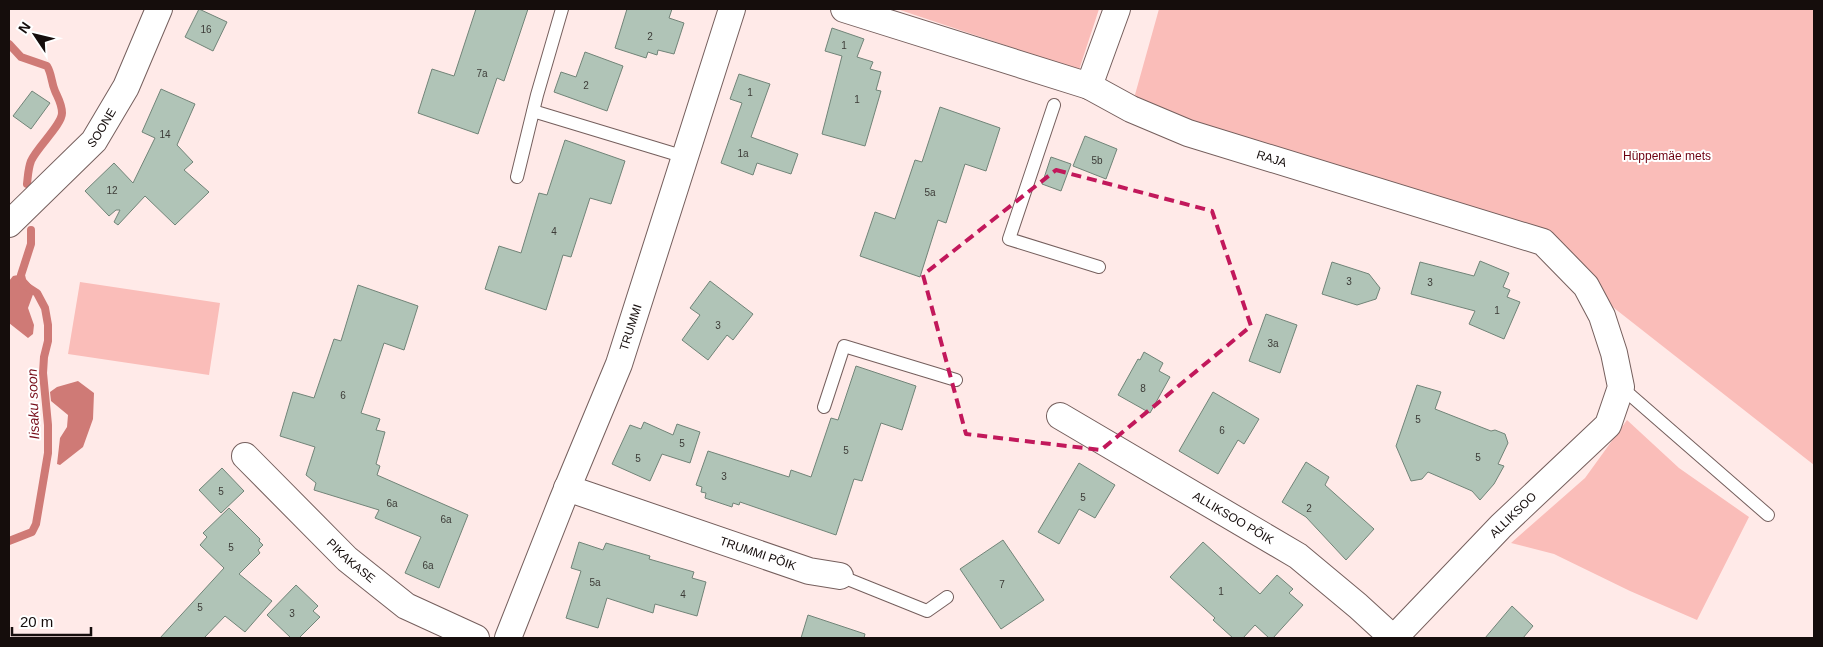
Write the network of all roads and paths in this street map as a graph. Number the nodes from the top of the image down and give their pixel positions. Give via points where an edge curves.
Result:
1 (159, 9) edge
2 (562, 9) edge
3 (732, 9) edge
4 (844, 9) edge
5 (1117, 9) edge
6 (1089, 86) junction
7 (1054, 105) dead end
8 (533, 111) junction
9 (685, 157) junction
10 (517, 178) dead end
11 (9, 224) edge
12 (1099, 267) dead end
13 (956, 380) dead end
14 (1621, 387) junction
15 (824, 407) dead end
16 (1060, 416) dead end
17 (246, 456) dead end
18 (567, 488) junction
19 (1768, 515) dead end
20 (840, 576) joint
21 (946, 597) dead end
22 (476, 638) edge
23 (508, 638) edge
24 (1393, 638) edge

1 - 11 street, SOONE via 126,87 94,141
2 - 8 lane
3 - 9 street, TRUMMI
4 - 6 street, RAJA
5 - 6 street
6 - 14 street, RAJA via 1131,109 1188,133 1543,242 1590,293 1602,316
7 - 12 lane via 1009,239
8 - 9 lane
8 - 10 lane
9 - 18 street, TRUMMI via 619,364
13 - 15 lane via 844,346
14 - 19 lane
14 - 24 street, ALLIKSOO via 1608,425 1501,526
16 - 24 street, ALLIKSOO PÕIK via 1298,556
17 - 22 street, PIKAKASE via 347,559 406,606
18 - 20 street, TRUMMI PÕIK via 809,571
18 - 23 street, TRUMMI
20 - 21 lane, TRUMMI PÕIK via 927,611

